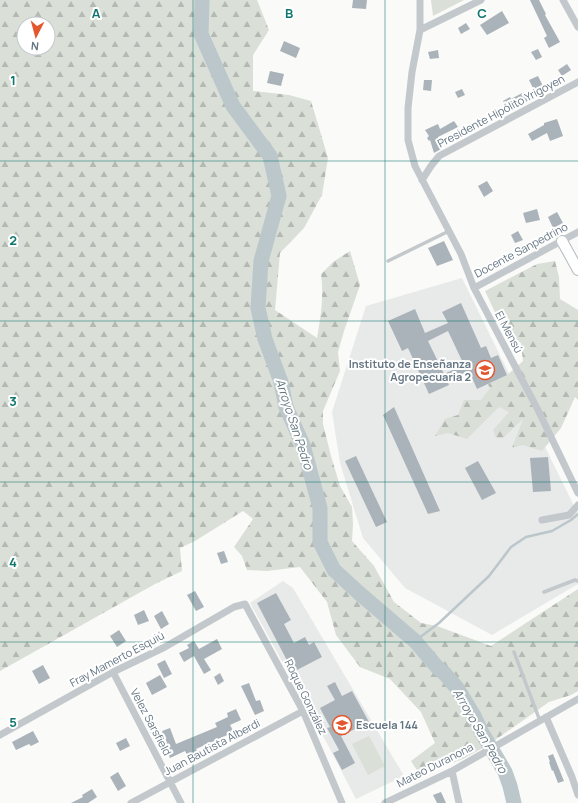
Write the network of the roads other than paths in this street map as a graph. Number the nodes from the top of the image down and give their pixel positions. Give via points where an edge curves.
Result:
1 (420, 0) edge
2 (481, 0) edge
3 (562, 0) edge
4 (578, 27) edge
5 (420, 30) junction
6 (578, 82) edge
7 (422, 180) junction
8 (449, 231) junction
9 (578, 232) edge
10 (562, 241) junction
11 (388, 261) dead end
12 (578, 270) edge
13 (474, 288) junction
14 (578, 493) edge
15 (578, 505) edge
16 (542, 520) dead end
17 (578, 581) edge
18 (544, 592) dead end
19 (245, 604) joint
20 (514, 652) dead end
21 (112, 672) junction
22 (578, 699) edge
23 (303, 712) junction
24 (543, 719) junction
25 (0, 735) edge
26 (452, 771) junction
27 (171, 782) junction
28 (578, 795) edge
29 (131, 803) edge
30 (181, 803) edge
31 (342, 803) edge
32 (385, 803) edge
33 (459, 803) edge

1 - 5 street, El Mensú
2 - 5 street
3 - 4 street
5 - 7 street, El Mensú via 408,108 408,140
6 - 7 street, Presidente Hipólito Yrigoyen via 439,156
7 - 8 street, El Mensú
8 - 11 lane
8 - 13 street, El Mensú
9 - 10 street, Docente Sanpedrino
10 - 12 main road
10 - 13 street, Docente Sanpedrino
13 - 14 street, El Mensú
15 - 16 street via 569,515
17 - 18 lane
19 - 21 street, Fray Mamerto Esquiú via 234,607 165,647
19 - 23 street, Roque González
20 - 24 lane
21 - 25 street, Fray Mamerto Esquiú
21 - 27 street, Velez Sarsfield
22 - 24 street, Mateo Duranona
23 - 27 street, Juan Bautista Alberdi
23 - 31 street, Roque González
24 - 26 street, Mateo Duranona
24 - 28 street via 572,777
26 - 32 street, Mateo Duranona
26 - 33 street
27 - 29 street, Juan Bautista Alberdi
27 - 30 street, Velez Sarsfield

